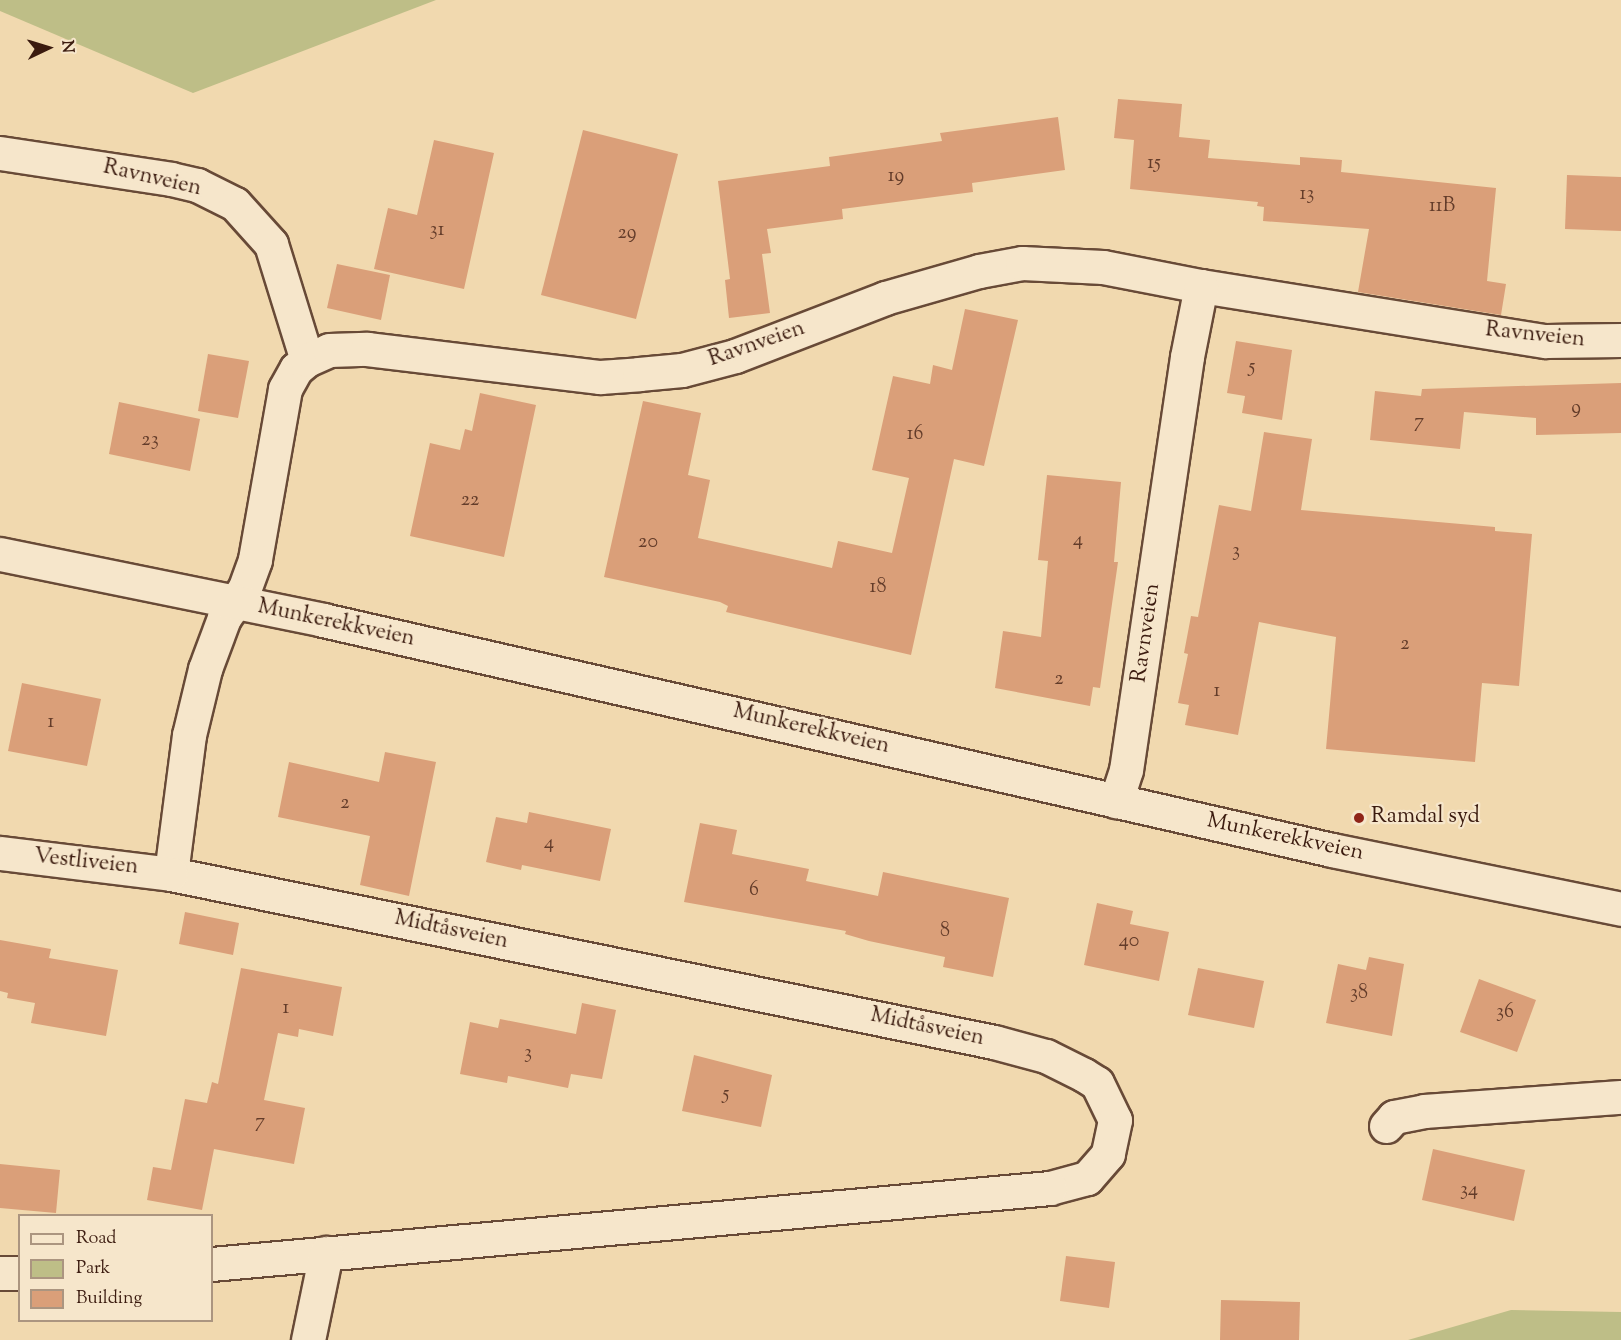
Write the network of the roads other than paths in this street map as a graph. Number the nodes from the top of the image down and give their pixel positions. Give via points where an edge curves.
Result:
1 (0, 153) edge
2 (1201, 286) junction
3 (1621, 340) edge
4 (307, 360) junction
5 (0, 554) edge
6 (236, 604) junction
7 (1116, 801) junction
8 (0, 853) edge
9 (171, 874) junction
10 (1621, 909) edge
11 (1621, 1097) edge
12 (1386, 1126) dead end
13 (326, 1253) junction
14 (213, 1264) edge
15 (0, 1273) edge
16 (18, 1273) edge
17 (308, 1340) edge

1 - 4 street, Ravnveien via 171,178 198,185 235,204 271,244
2 - 3 street, Ravnveien via 1546,341
2 - 4 street, Ravnveien via 1102,267 1022,263 885,298 735,356 682,370 639,374 600,377 367,349 329,350
2 - 7 street, Ravnveien via 1126,770
4 - 6 street via 296,369 285,389 255,560
5 - 6 street, Munkerekkveien
6 - 7 street, Munkerekkveien via 668,696
6 - 9 street via 224,618 216,638 194,713 173,835
7 - 10 street, Munkerekkveien
8 - 9 street, Vestliveien
9 - 13 street, Midtåsveien via 994,1042 1046,1056 1097,1083 1115,1120 1108,1154 1087,1178 1050,1188
11 - 12 street via 1424,1111 1394,1118
13 - 14 street, Midtåsveien
13 - 17 street
15 - 16 street

